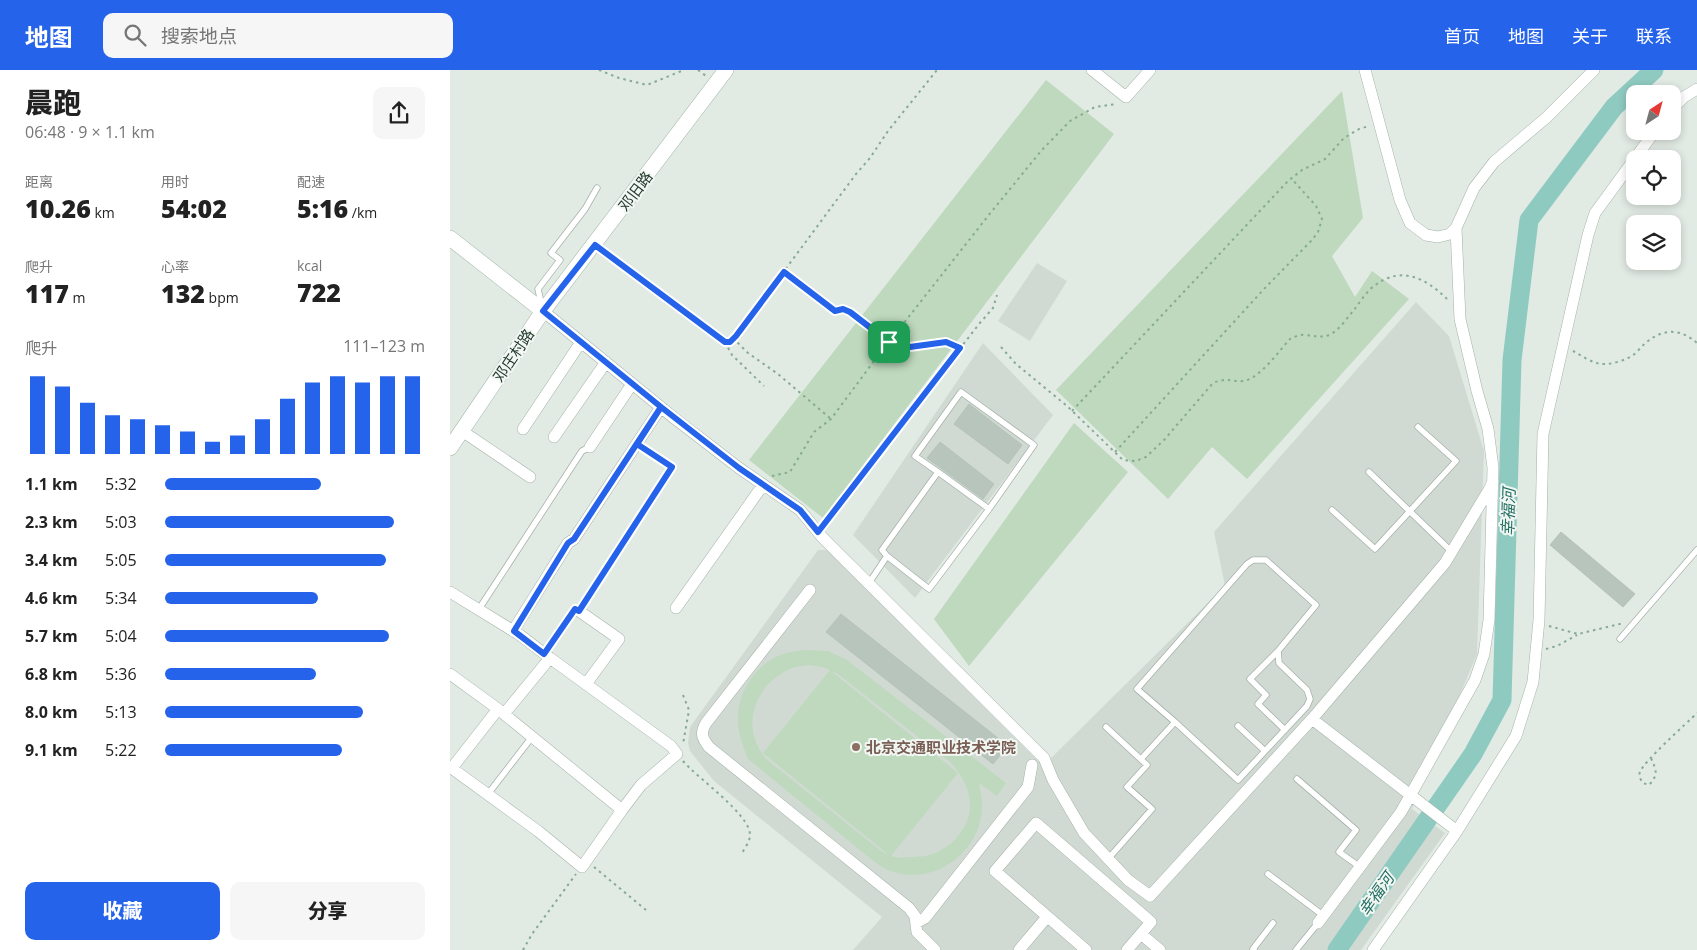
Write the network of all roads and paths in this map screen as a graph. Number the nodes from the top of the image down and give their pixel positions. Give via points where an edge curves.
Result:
1 (599, 70) edge
2 (684, 70) edge
3 (726, 70) edge
4 (937, 70) edge
5 (1092, 70) edge
6 (1150, 70) edge
7 (1365, 70) edge
8 (1594, 70) edge
9 (1697, 89) edge
10 (1126, 97) junction
11 (1681, 100) edge
12 (1380, 123) junction
13 (1648, 140) edge
14 (1291, 178) junction
15 (597, 188) dead end
16 (1456, 228) junction
17 (450, 238) edge
18 (595, 245) junction
19 (784, 272) junction
20 (997, 295) dead end
21 (543, 311) junction
22 (1459, 311) junction
23 (733, 338) junction
24 (581, 342) junction
25 (725, 342) junction
26 (889, 342) junction
27 (1697, 343) edge
28 (1562, 346) junction
29 (1001, 347) dead end
30 (960, 348) junction
31 (881, 351) junction
32 (606, 362) junction
33 (632, 384) junction
34 (764, 386) dead end
35 (661, 407) junction
36 (1072, 411) junction
37 (831, 419) junction
38 (1418, 427) dead end
39 (523, 429) dead end
40 (462, 431) junction
41 (554, 437) dead end
42 (637, 444) junction
43 (590, 447) joint
44 (450, 448) edge
45 (1115, 452) junction
46 (938, 472) junction
47 (1369, 472) dead end
48 (530, 477) dead end
49 (1493, 481) junction
50 (763, 484) junction
51 (989, 509) junction
52 (1332, 510) dead end
53 (1410, 512) junction
54 (818, 532) junction
55 (1697, 550) edge
56 (1452, 552) junction
57 (888, 556) junction
58 (869, 583) junction
59 (810, 590) dead end
60 (450, 592) edge
61 (676, 608) dead end
62 (478, 609) junction
63 (579, 611) junction
64 (1635, 620) junction
65 (1539, 624) junction
66 (514, 631) junction
67 (1578, 634) junction
68 (1620, 639) dead end
69 (1278, 650) junction
70 (1536, 652) junction
71 (547, 656) junction
72 (450, 674) edge
73 (586, 684) junction
74 (683, 695) dead end
75 (501, 712) junction
76 (1697, 713) edge
77 (1312, 719) junction
78 (1175, 722) junction
79 (1238, 726) dead end
80 (1106, 727) dead end
81 (1284, 730) junction
82 (532, 737) junction
83 (1265, 751) junction
84 (677, 754) junction
85 (1651, 758) junction
86 (1141, 759) junction
87 (1032, 765) dead end
88 (451, 769) edge
89 (1297, 780) dead end
90 (488, 794) junction
91 (1412, 794) junction
92 (622, 810) junction
93 (1458, 831) junction
94 (742, 853) dead end
95 (1108, 859) junction
96 (584, 864) junction
97 (1360, 867) junction
98 (1268, 874) dead end
99 (646, 910) dead end
100 (1047, 917) junction
101 (1321, 920) junction
102 (916, 923) junction
103 (1273, 924) dead end
104 (1141, 934) junction
105 (523, 950) edge
106 (935, 950) edge
107 (1019, 950) edge
108 (1086, 950) edge
109 (1127, 950) edge
110 (1160, 950) edge
111 (1254, 950) edge
112 (1296, 950) edge
113 (1373, 950) edge

1 - 2 path via 647,85
3 - 18 street, 邓旧路
4 - 19 path
5 - 10 street
6 - 10 street
7 - 12 street
8 - 16 street via 1547,117 1494,162 1474,188
9 - 11 street
10 - 26 path via 1116,104 1095,107 1070,121 1057,134
12 - 14 path via 1359,129 1344,138 1325,159
12 - 16 street via 1400,200 1410,223 1426,235 1438,237 1450,234
13 - 28 street via 1595,212
14 - 36 path
14 - 45 path via 1316,206 1322,218 1318,232
15 - 21 lane via 585,210 552,253 560,260 538,289
16 - 22 street
17 - 21 street
18 - 21 street, 邓旧路
18 - 25 path
19 - 23 path
19 - 26 path via 835,311 843,309 850,312
20 - 30 path via 993,308
21 - 24 street
21 - 40 street, 邓庄村路
22 - 45 path via 1439,291 1420,279 1402,274 1391,276 1373,286 1332,334 1326,337 1295,336 1254,378 1222,380 1213,384 1146,457 1136,461 1124,460
22 - 49 street via 1488,429
23 - 25 path
23 - 37 path
24 - 32 street
24 - 39 street
25 - 34 path via 732,355
26 - 31 path
27 - 28 path via 1679,331 1669,331 1648,341 1628,358 1605,364 1596,363
28 - 65 street via 1543,434
29 - 36 path via 1016,364
30 - 31 path via 946,342
30 - 54 path
31 - 37 path
32 - 33 street
32 - 41 street
33 - 35 street
33 - 43 street
35 - 42 street
35 - 50 street
36 - 45 path
37 - 50 path via 814,432 790,472 768,478
38 - 53 lane via 1456,461
40 - 44 street, 邓庄村路
40 - 48 street
42 - 63 lane via 672,467
42 - 66 street via 574,539 568,543
43 - 62 lane via 582,451
46 - 51 lane
46 - 51 lane via 915,456 961,392 1034,445
46 - 57 lane via 882,550
47 - 53 lane
49 - 56 street
49 - 91 street via 1489,620 1484,654 1474,680
50 - 54 street via 800,510
50 - 61 street
51 - 57 lane via 929,589
52 - 53 lane via 1376,549
53 - 56 lane
54 - 58 street
55 - 64 lane
56 - 77 street
57 - 58 lane
58 - 95 street via 1044,758 1084,833
59 - 102 street via 706,723 702,738 709,747 909,908
60 - 62 street
62 - 66 street
63 - 71 lane via 575,609
63 - 73 street via 620,640
64 - 67 path
64 - 68 lane
65 - 67 path
65 - 70 street
66 - 71 street
67 - 70 path via 1557,646
69 - 78 lane via 1316,605 1266,560 1253,560 1137,689
69 - 81 lane via 1279,663 1308,690 1310,699
69 - 81 lane via 1250,679 1266,695 1258,704
70 - 93 street via 1533,682 1516,736
71 - 73 street
71 - 75 street
72 - 75 street
73 - 84 street via 671,746
74 - 84 path via 689,710 683,748
75 - 82 street
75 - 88 street
76 - 85 path
77 - 91 street
77 - 95 street via 1150,896 1128,880
78 - 83 lane via 1238,780
78 - 86 lane
79 - 83 lane
80 - 86 lane
81 - 83 lane
82 - 90 lane
82 - 92 street
84 - 92 street via 641,785
84 - 94 path via 733,807 748,826 750,835
85 - 85 path via 1640,772 1642,783 1649,785 1656,778
86 - 95 lane via 1146,765 1127,787 1152,810
87 - 102 street via 1028,787 925,918
88 - 90 street
89 - 97 lane via 1356,830 1339,852
90 - 96 street
91 - 93 street
91 - 97 street
92 - 96 street
93 - 113 street
96 - 99 path
96 - 105 path
97 - 101 street
98 - 101 lane
100 - 104 street via 994,871 1036,823 1151,922
100 - 107 street
100 - 108 street
101 - 112 lane
102 - 106 street via 917,932
103 - 111 lane
104 - 109 street
104 - 110 street

